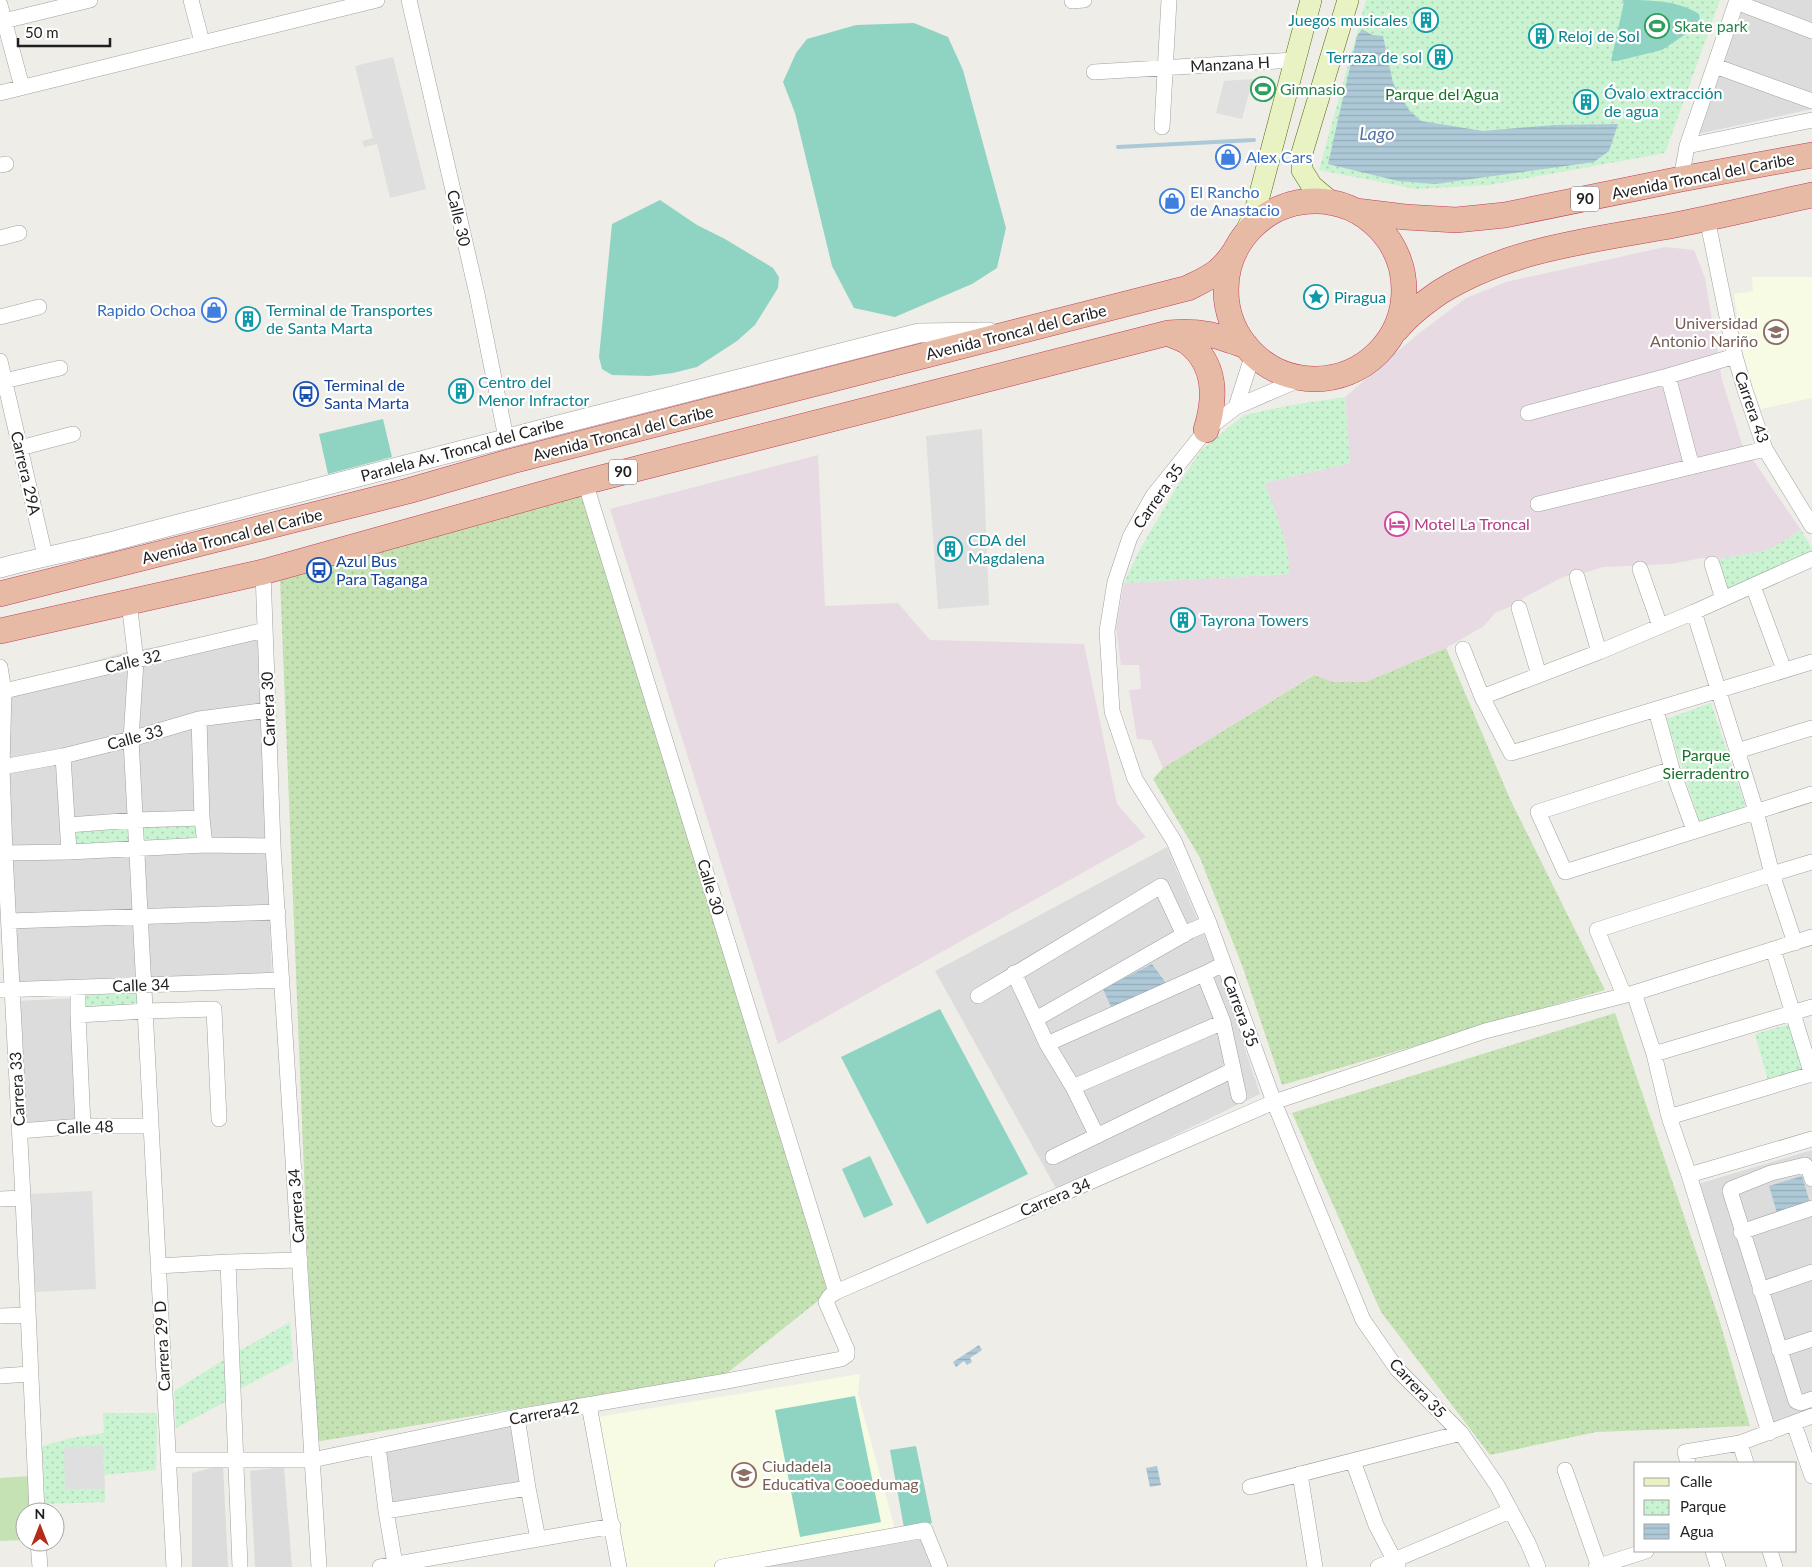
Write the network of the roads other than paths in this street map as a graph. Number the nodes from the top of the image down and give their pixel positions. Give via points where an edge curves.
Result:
1 (90, 0) edge
2 (191, 0) edge
3 (378, 0) edge
4 (409, 0) edge
5 (1072, 0) edge
6 (1084, 0) edge
7 (1169, 0) edge
8 (1311, 0) edge
9 (1348, 0) edge
10 (1736, 1) edge
11 (0, 6) edge
12 (2, 22) edge
13 (1812, 31) edge
14 (202, 42) junction
15 (1294, 60) junction
16 (1715, 66) junction
17 (1165, 68) junction
18 (1094, 72) dead end
19 (22, 87) junction
20 (0, 93) edge
21 (1812, 101) edge
22 (1812, 120) edge
23 (1162, 126) dead end
24 (1687, 146) junction
25 (1812, 155) edge
26 (1681, 179) junction
27 (1812, 195) edge
28 (1331, 202) junction
29 (1356, 211) junction
30 (1707, 218) junction
31 (19, 233) dead end
32 (0, 238) edge
33 (1239, 245) junction
34 (39, 307) dead end
35 (0, 317) edge
36 (1014, 332) junction
37 (1168, 333) junction
38 (1387, 343) junction
39 (1250, 350) junction
40 (1735, 356) junction
41 (0, 361) edge
42 (60, 368) dead end
43 (1668, 376) junction
44 (1303, 378) junction
45 (4, 381) junction
46 (1236, 407) junction
47 (1528, 413) dead end
48 (1206, 430) junction
49 (73, 434) dead end
50 (506, 438) junction
51 (20, 448) junction
52 (1765, 449) junction
53 (1692, 467) junction
54 (585, 482) junction
55 (1538, 504) dead end
56 (1812, 526) edge
57 (45, 556) junction
58 (1812, 560) edge
59 (1712, 564) dead end
60 (0, 568) edge
61 (1640, 569) dead end
62 (264, 572) junction
63 (1577, 577) dead end
64 (1753, 586) junction
65 (0, 594) edge
66 (1723, 599) junction
67 (129, 602) junction
68 (1519, 608) dead end
69 (1694, 612) junction
70 (1660, 626) junction
71 (266, 630) junction
72 (0, 631) edge
73 (1463, 649) dead end
74 (1599, 652) junction
75 (136, 661) junction
76 (1812, 662) edge
77 (0, 667) edge
78 (1784, 670) junction
79 (1539, 675) junction
80 (1719, 689) junction
81 (2, 692) edge
82 (1482, 697) junction
83 (268, 710) junction
84 (1656, 710) junction
85 (199, 719) junction
86 (1812, 728) edge
87 (131, 739) junction
88 (1737, 751) junction
89 (63, 756) junction
90 (2, 767) junction
91 (1672, 768) junction
92 (1812, 794) edge
93 (1756, 811) junction
94 (202, 818) junction
95 (135, 820) junction
96 (68, 825) junction
97 (1694, 830) junction
98 (205, 845) junction
99 (273, 846) junction
100 (138, 849) junction
101 (70, 852) junction
102 (5, 853) junction
103 (1812, 862) edge
104 (1772, 874) junction
105 (278, 912) junction
106 (140, 917) junction
107 (9, 921) junction
108 (1209, 923) junction
109 (1184, 935) junction
110 (1812, 937) edge
111 (1795, 942) junction
112 (1773, 949) junction
113 (1224, 964) junction
114 (1014, 973) junction
115 (1204, 974) junction
116 (282, 980) junction
117 (144, 985) junction
118 (78, 987) junction
119 (6, 990) edge
120 (1629, 994) junction
121 (978, 996) dead end
122 (1812, 1006) edge
123 (146, 1010) junction
124 (1794, 1012) junction
125 (78, 1015) junction
126 (1036, 1019) junction
127 (1223, 1022) junction
128 (1048, 1044) junction
129 (1654, 1054) junction
130 (8, 1060) edge
131 (1233, 1070) junction
132 (1812, 1074) edge
133 (1073, 1087) junction
134 (1239, 1096) dead end
135 (1274, 1102) junction
136 (1669, 1117) junction
137 (219, 1119) dead end
138 (83, 1126) junction
139 (151, 1126) junction
140 (20, 1131) junction
141 (1097, 1136) junction
142 (1812, 1139) edge
143 (1764, 1153) junction
144 (1053, 1156) dead end
145 (1771, 1173) junction
146 (1689, 1175) junction
147 (1812, 1179) edge
148 (23, 1198) junction
149 (0, 1199) edge
150 (1812, 1208) edge
151 (1741, 1232) junction
152 (300, 1260) junction
153 (228, 1262) junction
154 (158, 1266) junction
155 (1812, 1272) edge
156 (1760, 1290) junction
157 (836, 1292) junction
158 (28, 1315) junction
159 (0, 1316) edge
160 (1812, 1339) edge
161 (1779, 1350) junction
162 (30, 1374) junction
163 (0, 1376) edge
164 (1812, 1399) edge
165 (590, 1405) junction
166 (1812, 1416) edge
167 (518, 1417) junction
168 (1794, 1424) junction
169 (1769, 1433) junction
170 (1461, 1434) junction
171 (1740, 1443) junction
172 (378, 1446) junction
173 (1686, 1458) edge
174 (168, 1460) junction
175 (236, 1460) junction
176 (312, 1460) junction
177 (1352, 1461) junction
178 (1746, 1462) edge
179 (1565, 1470) dead end
180 (1300, 1474) junction
181 (1812, 1476) edge
182 (1250, 1486) dead end
183 (528, 1488) junction
184 (36, 1502) edge
185 (386, 1511) junction
186 (1510, 1511) junction
187 (613, 1526) junction
188 (538, 1539) junction
189 (39, 1552) edge
190 (1643, 1552) edge
191 (1713, 1552) edge
192 (1770, 1552) edge
193 (428, 1562) edge
194 (778, 1562) edge
195 (1396, 1563) edge
196 (388, 1565) edge
197 (40, 1567) edge
198 (174, 1567) edge
199 (240, 1567) edge
200 (319, 1567) edge
201 (620, 1567) edge
202 (722, 1567) edge
203 (940, 1567) edge
204 (1315, 1567) edge
205 (1378, 1567) edge
206 (1538, 1567) edge
207 (1598, 1567) edge
208 (1718, 1567) edge
209 (1775, 1567) edge

1 - 12 street
2 - 14 street
3 - 14 street
4 - 50 street, Calle 30 via 477,294
5 - 6 street
7 - 17 street
8 - 15 main road
9 - 28 main road via 1302,153 1302,170 1312,186
10 - 13 street
10 - 16 street
11 - 12 street
12 - 19 street
14 - 19 street
15 - 17 street, Manzana H
15 - 33 main road via 1255,212
16 - 21 street
16 - 24 street
17 - 18 street, Manzana H
17 - 23 street
19 - 20 street
22 - 24 street
24 - 26 street
25 - 26 highway, Avenida Troncal del Caribe / 90
26 - 29 highway, Avenida Troncal del Caribe / 90 via 1505,215 1456,220
27 - 30 highway
28 - 29 highway
28 - 33 highway via 1315,201 1282,207 1254,225
29 - 38 highway via 1386,235 1403,270 1403,308
30 - 38 highway via 1544,250 1499,263 1459,280 1424,302 1405,319
30 - 40 street, Carrera 43
31 - 32 street
33 - 36 highway, Avenida Troncal del Caribe / 90 via 1225,266 1188,288
33 - 39 highway via 1227,276 1226,300 1237,332
34 - 35 street
36 - 50 street, Paralela Av. Troncal del Caribe via 919,333
36 - 65 highway, Avenida Troncal del Caribe / 90
37 - 39 highway, 90 via 1205,332
37 - 48 highway via 1191,346 1210,373 1214,392
37 - 54 highway, 90
38 - 44 highway via 1361,367 1343,375
39 - 44 highway via 1268,365
39 - 46 street
40 - 43 street
40 - 52 street, Carrera 43
41 - 45 street, Carrera 29A
42 - 45 street
43 - 47 street
43 - 53 street
44 - 46 street, Carrera 35
45 - 51 street, Carrera 29A
46 - 48 street, Carrera 35
48 - 108 street, Carrera 35 via 1153,496 1130,537 1115,582 1107,631 1112,711 1135,779 1174,841
49 - 51 street
50 - 57 street, Paralela Av. Troncal del Caribe via 119,540
51 - 57 street, Carrera 29A
52 - 53 street
52 - 56 street, Carrera 43
53 - 55 street
54 - 62 highway, 90
54 - 157 street, Calle 30
57 - 60 street, Paralela Av. Troncal del Caribe
58 - 64 street
59 - 66 street
61 - 70 street
62 - 67 highway, 90
62 - 71 street, Carrera 30
63 - 74 street
64 - 66 street
64 - 78 street
66 - 69 street
67 - 72 highway, 90
67 - 75 street, Carrera 29 D
68 - 79 street
69 - 70 street
69 - 80 street
70 - 74 street
71 - 75 street, Calle 32
71 - 83 street, Carrera 30
73 - 82 street
74 - 79 street
75 - 81 street, Calle 32
75 - 87 street, Carrera 29 D
76 - 78 street
77 - 81 street, Carrera 33
78 - 80 street
79 - 82 street
80 - 84 street
80 - 88 street
81 - 90 street, Carrera 33
82 - 84 street via 1511,754
83 - 85 street, Calle 33
83 - 99 street, Carrera 30
84 - 91 street
85 - 87 street, Calle 33
85 - 94 street
86 - 88 street
87 - 89 street, Calle 33
87 - 95 street, Carrera 29 D
88 - 93 street
89 - 90 street, Calle 33
89 - 96 street
90 - 102 street, Carrera 33
91 - 97 street
91 - 97 street via 1538,812 1565,872
92 - 93 street
93 - 97 street
93 - 104 street
94 - 95 street
94 - 98 street
95 - 96 street
95 - 100 street, Carrera 29 D
96 - 101 street
98 - 99 street
98 - 100 street
99 - 105 street, Carrera 34
100 - 101 street
100 - 106 street, Carrera 29 D
101 - 102 street
102 - 107 street, Carrera 33
103 - 104 street
104 - 111 street
104 - 120 street via 1597,930
105 - 106 street
105 - 116 street, Carrera 34
106 - 107 street
106 - 117 street, Carrera 29 D
107 - 119 street, Carrera 33
108 - 109 street
108 - 113 street, Carrera 35
109 - 114 street via 1161,886
109 - 126 street
110 - 111 street, Carrera 34
111 - 112 street, Carrera 34
112 - 120 street, Carrera 34
112 - 124 street
113 - 115 street
113 - 135 street, Carrera 35
114 - 121 street
114 - 126 street
115 - 127 street
115 - 128 street
116 - 117 street, Calle 34
116 - 152 street, Carrera 34
117 - 118 street, Calle 34
117 - 123 street, Carrera 29 D
118 - 119 street, Calle 34
118 - 125 street
119 - 130 street, Carrera 33
120 - 129 street
120 - 135 street, Carrera 34 via 1485,1030
122 - 124 street
123 - 125 street
123 - 137 street via 214,1009
123 - 139 street, Carrera 29 D
124 - 129 street
124 - 132 street
125 - 138 street
126 - 128 street
127 - 131 street
127 - 133 street
128 - 133 street
129 - 136 street
130 - 140 street, Carrera 33
131 - 134 street
131 - 141 street
132 - 136 street
133 - 141 street
135 - 157 street, Carrera 34
135 - 170 street, Carrera 35 via 1363,1320 1397,1369
136 - 146 street
138 - 139 street, Calle 48
138 - 140 street, Calle 48
139 - 154 street, Carrera 29 D
140 - 148 street, Carrera 33
141 - 144 street
142 - 143 street
143 - 145 street
143 - 146 street
145 - 147 street via 1805,1165
145 - 151 street via 1730,1189
146 - 169 street
148 - 149 street
148 - 158 street, Carrera 33
150 - 151 street
151 - 156 street
152 - 153 street
152 - 176 street, Carrera 34
153 - 154 street
153 - 175 street
154 - 174 street, Carrera 29 D
155 - 156 street
156 - 161 street
157 - 165 street, Carrera42 via 826,1302 847,1350 847,1355 841,1359
158 - 159 street
158 - 162 street, Carrera 33
160 - 161 street
161 - 164 street via 1796,1401 1801,1403
162 - 163 street
162 - 184 street, Carrera 33
165 - 167 street, Carrera42
165 - 187 street
166 - 168 street
167 - 172 street, Carrera42
167 - 183 street
168 - 169 street
168 - 181 street
169 - 171 street
170 - 177 street
170 - 186 street, Carrera 35 via 1497,1485
171 - 173 street
171 - 178 street
172 - 176 street, Carrera42
172 - 185 street
174 - 175 street, Carrera42
174 - 198 street, Carrera 29 D
175 - 176 street, Carrera42
175 - 199 street
176 - 200 street, Carrera 34
177 - 180 street
177 - 195 street via 1376,1524
179 - 207 street
180 - 182 street
180 - 204 street
183 - 185 street
183 - 188 street
185 - 196 street
186 - 195 street
186 - 206 street, Carrera 35
187 - 188 street
187 - 201 street
188 - 193 street
189 - 197 street
190 - 207 street
191 - 208 street
192 - 209 street
193 - 196 street
194 - 202 street
194 - 203 street via 925,1530
195 - 205 street

